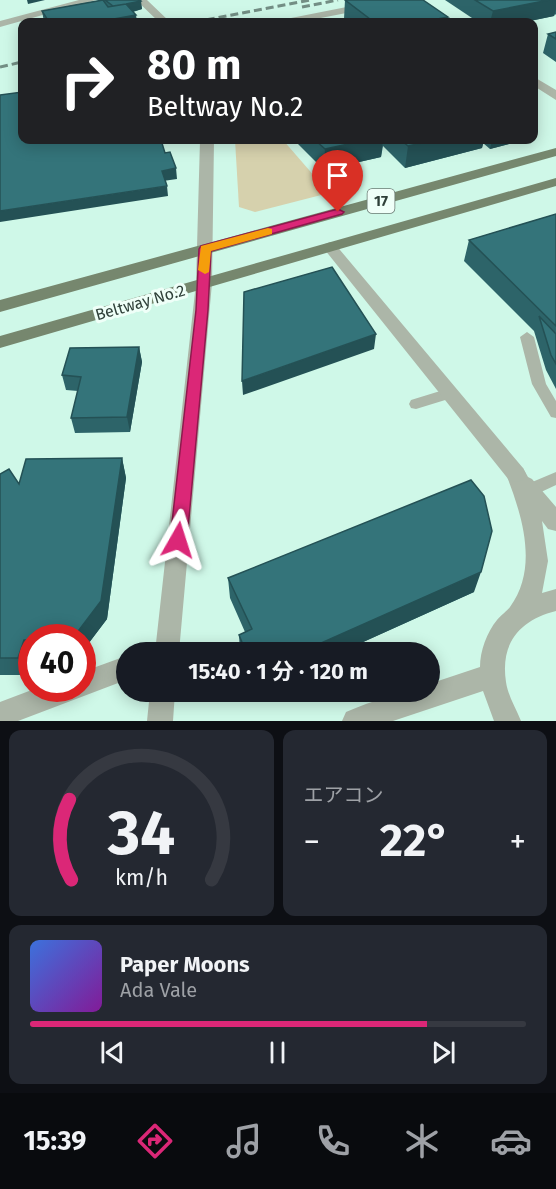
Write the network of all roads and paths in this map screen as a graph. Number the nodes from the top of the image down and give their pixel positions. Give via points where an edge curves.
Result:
1 (91, 0) edge
2 (141, 0) edge
3 (350, 0) edge
4 (398, 0) edge
5 (360, 8) junction
6 (23, 18) edge
7 (161, 18) edge
8 (307, 18) edge
9 (18, 19) edge
10 (0, 24) edge
11 (538, 84) edge
12 (556, 96) edge
13 (207, 144) edge
14 (556, 152) edge
15 (556, 182) edge
16 (330, 247) junction
17 (205, 249) junction
18 (204, 283) junction
19 (0, 306) edge
20 (527, 337) dead end
21 (0, 342) edge
22 (450, 393) junction
23 (416, 404) dead end
24 (556, 413) edge
25 (556, 478) edge
26 (523, 486) junction
27 (556, 522) edge
28 (556, 600) edge
29 (520, 611) junction
30 (168, 642) edge
31 (116, 673) edge
32 (493, 675) junction
33 (96, 680) edge
34 (36, 702) edge
35 (162, 702) edge
36 (0, 716) edge
37 (160, 721) edge
38 (355, 721) edge
39 (508, 721) edge

1 - 6 street
2 - 7 street
3 - 5 street
4 - 5 street
5 - 8 street
9 - 10 street
11 - 12 street
13 - 17 street
14 - 17 main road, Beltway No.2 / 17
15 - 16 main road, Beltway No.2 / 17
16 - 18 main road, Beltway No.2 / 17
16 - 22 street
17 - 18 street
17 - 19 main road, Beltway No.2 / 17
18 - 21 main road, Beltway No.2 / 17
18 - 30 street
20 - 24 lane via 539,384
22 - 23 lane
22 - 26 street
25 - 26 lane
26 - 27 street
26 - 29 street via 536,567 532,590
28 - 29 street via 542,601
29 - 32 street via 499,638 493,655
31 - 33 street
32 - 38 street
32 - 39 street via 496,694
34 - 36 street
35 - 37 street

